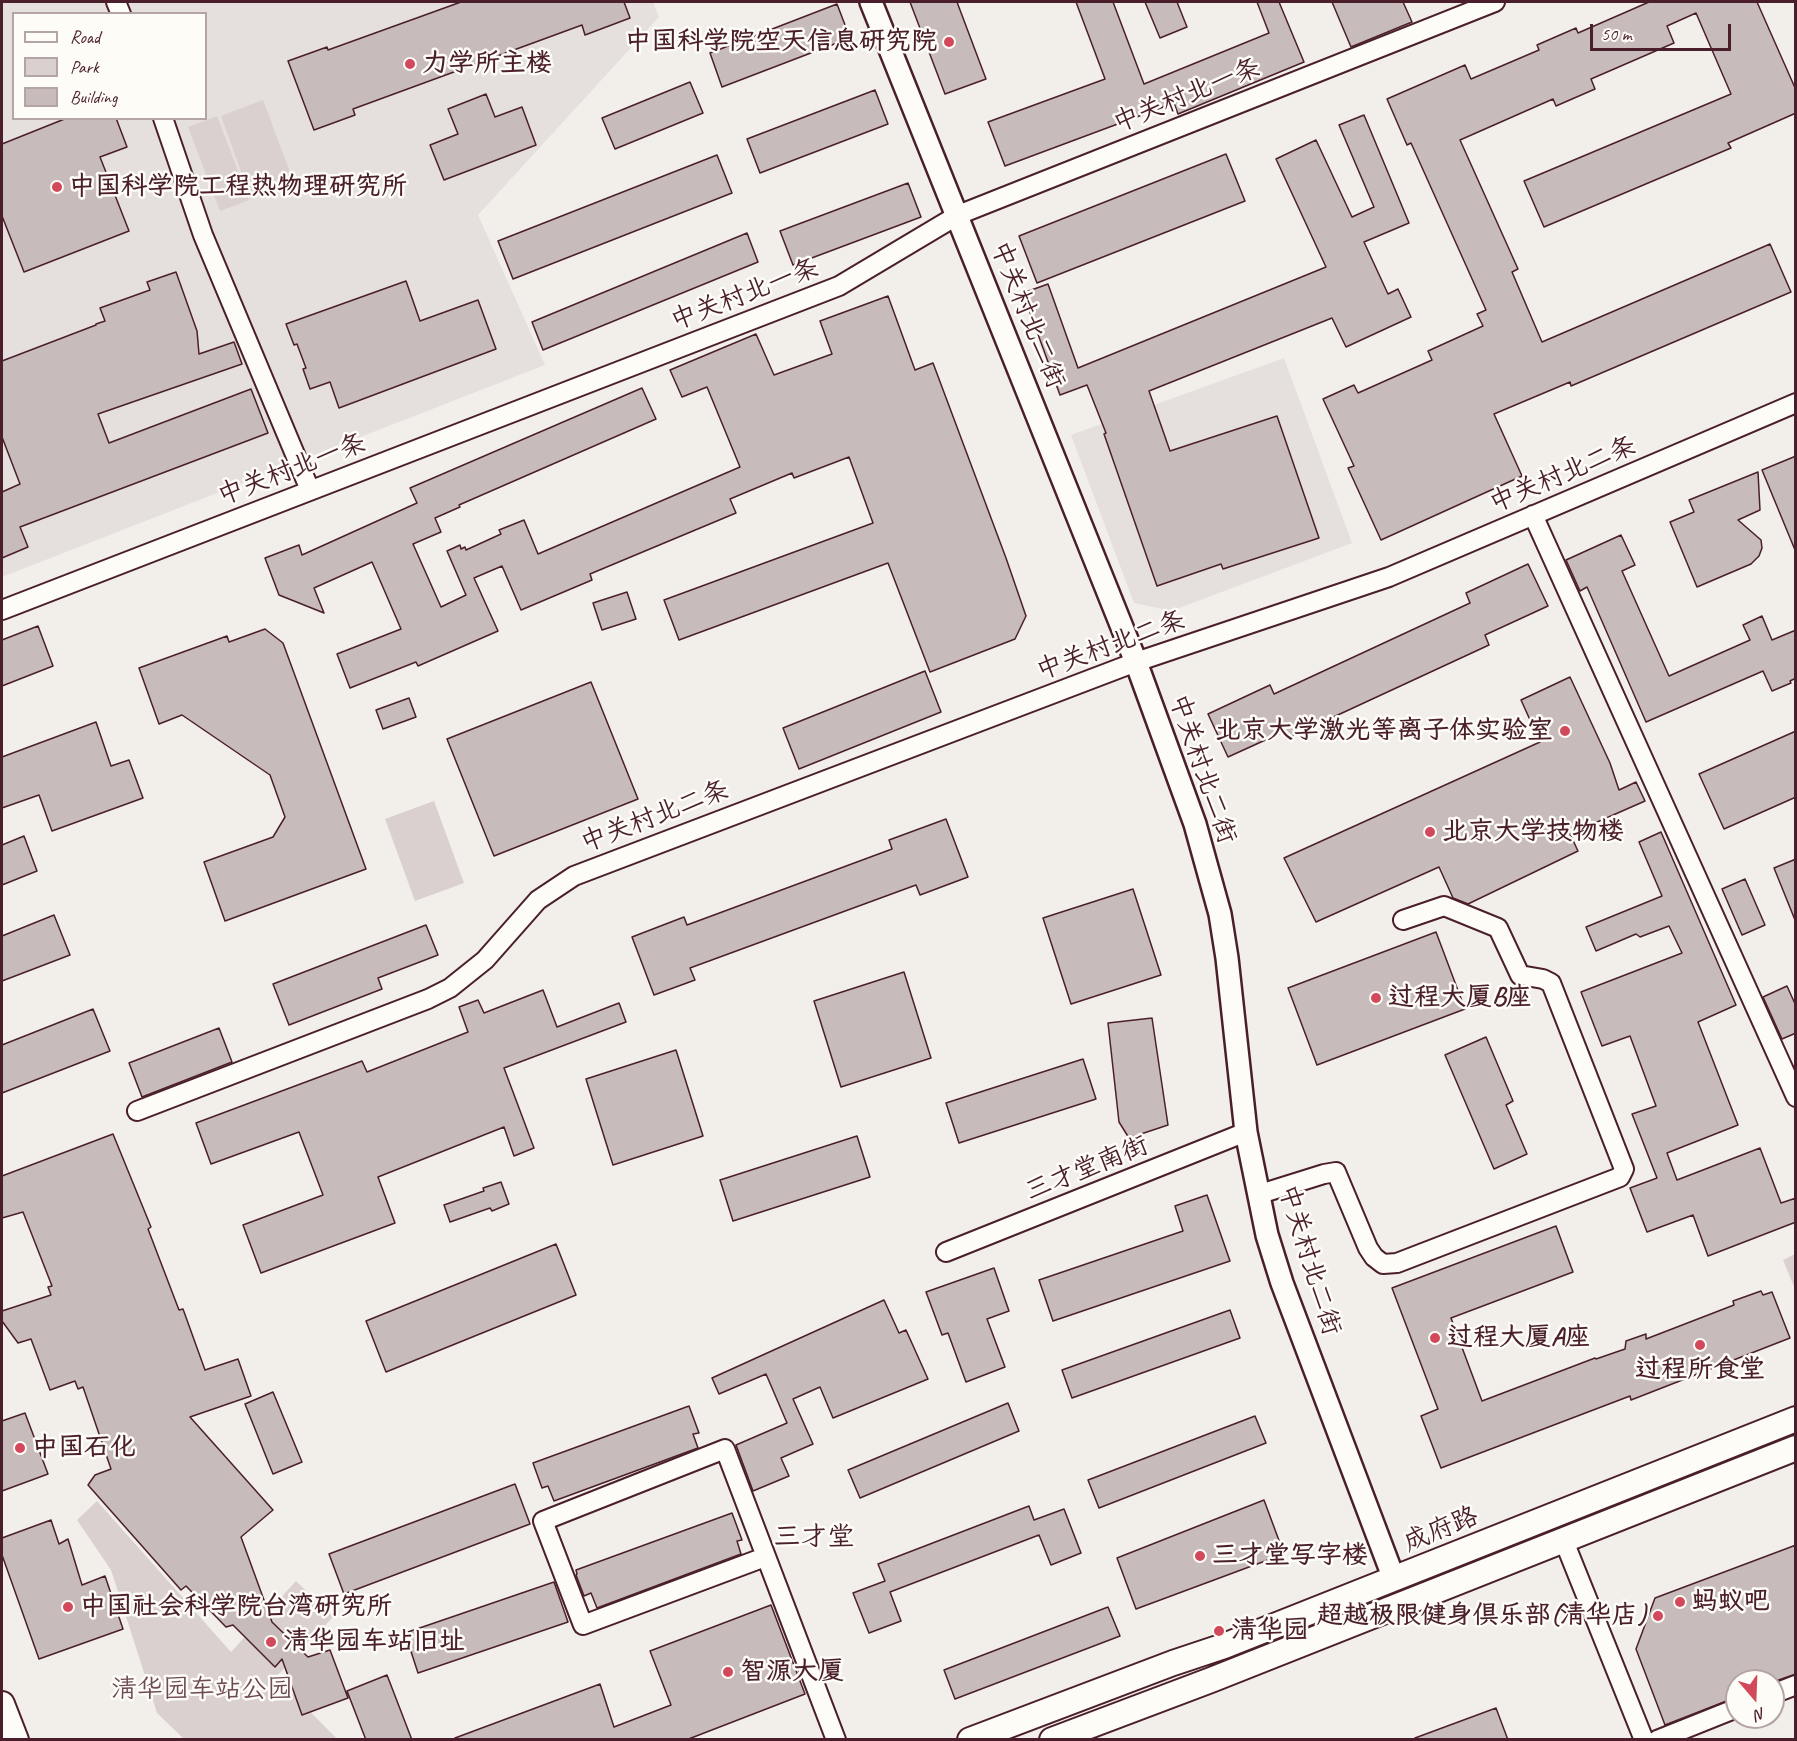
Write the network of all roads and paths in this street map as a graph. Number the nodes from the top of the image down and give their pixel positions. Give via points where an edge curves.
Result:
1 (871, 2) edge
2 (1495, 2) edge
3 (164, 120) edge
4 (958, 215) junction
5 (1796, 403) edge
6 (310, 490) junction
7 (1533, 515) junction
8 (2, 610) edge
9 (1136, 662) junction
10 (1403, 920) dead end
11 (1796, 1097) edge
12 (137, 1111) dead end
13 (1246, 1132) junction
14 (1260, 1194) junction
15 (946, 1252) dead end
16 (1796, 1419) edge
17 (1796, 1448) edge
18 (1564, 1541) junction
19 (765, 1557) junction
20 (1394, 1579) junction
21 (2, 1704) edge
22 (1725, 1713) edge
23 (16, 1740) edge
24 (836, 1740) edge
25 (970, 1740) edge
26 (1052, 1740) edge
27 (1644, 1740) edge
28 (1657, 1740) edge

1 - 4 street, 中关村北二街
2 - 4 street, 中关村北一条
3 - 6 street via 203,235
4 - 6 street, 中关村北一条 via 839,286
4 - 9 street, 中关村北二街
5 - 7 street, 中关村北二条
6 - 8 street, 中关村北一条
7 - 9 street, 中关村北二条 via 1389,577
7 - 11 street
9 - 12 street, 中关村北二条 via 574,876 538,900 485,960 450,988
9 - 13 street, 中关村北二街 via 1195,824 1220,914
10 - 14 street via 1444,906 1498,928 1520,975 1551,983 1624,1169 1620,1177 1397,1263 1383,1264 1368,1248 1336,1173
13 - 14 street, 中关村北二街
13 - 15 street, 三才堂南街
14 - 20 street, 中关村北二街 via 1267,1235 1282,1283
16 - 20 main road, 成府路
17 - 18 main road
18 - 26 main road
18 - 27 street
19 - 19 street via 725,1449 543,1521 583,1625
19 - 24 street
20 - 25 main road, 成府路
21 - 23 main road
22 - 28 street

